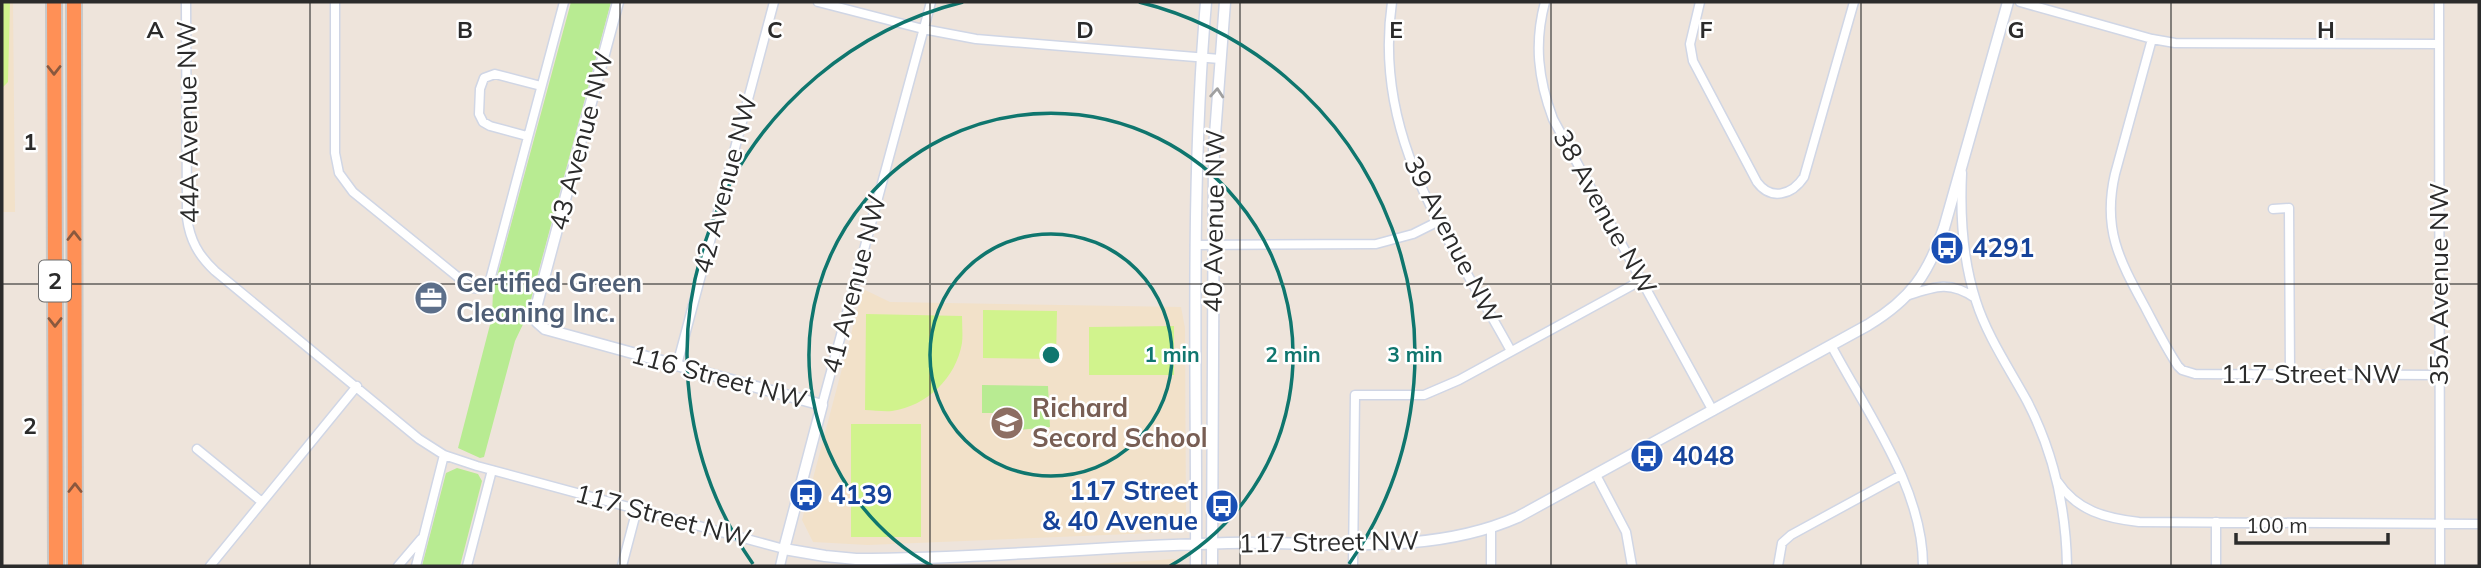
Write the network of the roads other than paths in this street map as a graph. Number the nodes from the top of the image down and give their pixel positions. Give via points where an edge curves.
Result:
1 (54, 2) edge
2 (74, 2) edge
3 (186, 2) edge
4 (335, 2) edge
5 (564, 2) edge
6 (618, 2) edge
7 (774, 2) edge
8 (818, 2) edge
9 (931, 2) edge
10 (1206, 2) edge
11 (1225, 2) edge
12 (1392, 2) edge
13 (1545, 2) edge
14 (1700, 2) edge
15 (1854, 2) edge
16 (2008, 2) edge
17 (2020, 2) edge
18 (2439, 2) edge
19 (923, 29) junction
20 (2152, 39) junction
21 (2439, 44) junction
22 (1201, 58) junction
23 (1220, 59) junction
24 (541, 86) junction
25 (527, 136) junction
26 (1963, 163) junction
27 (2273, 209) dead end
28 (1439, 221) junction
29 (192, 241) joint
30 (1195, 245) junction
31 (1213, 245) junction
32 (1642, 279) junction
33 (1909, 295) junction
34 (1975, 298) junction
35 (537, 322) joint
36 (1831, 345) junction
37 (1511, 351) junction
38 (677, 365) junction
39 (2290, 375) junction
40 (2439, 375) junction
41 (357, 386) junction
42 (822, 405) junction
43 (1713, 411) junction
44 (197, 449) dead end
45 (444, 455) junction
46 (492, 470) junction
47 (1596, 475) junction
48 (1901, 475) junction
49 (2057, 481) junction
50 (262, 502) junction
51 (637, 509) junction
52 (2216, 522) junction
53 (2440, 524) junction
54 (2479, 524) edge
55 (1491, 528) junction
56 (423, 536) junction
57 (1353, 543) junction
58 (1212, 544) junction
59 (1196, 545) junction
60 (784, 549) junction
61 (75, 563) edge
62 (56, 564) edge
63 (210, 566) edge
64 (398, 566) edge
65 (416, 566) edge
66 (467, 566) edge
67 (622, 566) edge
68 (780, 566) edge
69 (1196, 566) edge
70 (1212, 566) edge
71 (1353, 566) edge
72 (1491, 566) edge
73 (1632, 566) edge
74 (1778, 566) edge
75 (1923, 566) edge
76 (2067, 566) edge
77 (2216, 566) edge
78 (2440, 566) edge

1 -> 62 highway, 2
61 -> 2 highway, 2
3 - 29 street, 44A Avenue NW via 186,205
4 - 25 street, 43 Avenue NW via 335,153 339,173 353,192 477,289 485,288 490,280
5 - 24 street, 43 Avenue NW
6 - 35 street, 43 Avenue NW via 537,304
7 - 38 street, 42 Avenue NW
8 - 19 street
9 - 19 street, 41 Avenue NW
10 - 22 street, 40 Avenue NW
11 - 23 street, 40 Avenue NW
12 - 28 street, 39 Avenue NW via 1388,54 1396,118 1413,170
13 - 32 street, 38 Avenue NW via 1538,51 1546,99
14 - 15 street via 1690,44 1693,61 1757,181 1765,191 1776,194 1794,188 1804,177
16 - 26 street, 117 Street NW
17 - 20 street
18 - 21 street, 35A Avenue NW
19 - 22 street via 976,39
19 - 42 street, 41 Avenue NW
20 - 21 street via 2175,43
20 - 39 street, 117 Street NW via 2110,197 2118,256 2182,370
21 - 40 street, 35A Avenue NW
22 - 23 street
22 - 30 street, 40 Avenue NW
31 -> 23 street, 40 Avenue NW
24 - 25 street, 43 Avenue NW
24 - 25 street, 43 Avenue NW via 495,75 480,84 483,122
26 - 33 street, 117 Street NW via 1936,251
26 - 34 street via 1963,229
27 - 39 street via 2290,208
28 - 31 street via 1377,244
28 - 37 street, 39 Avenue NW
29 - 41 street, 117 Street NW via 215,271
30 - 31 street
30 - 59 street, 40 Avenue NW
31 - 58 street, 40 Avenue NW
32 - 37 street
32 - 43 street, 38 Avenue NW
33 - 34 street via 1948,286
33 - 36 street, 117 Street NW via 1883,316
34 - 49 street via 2038,423
35 - 38 street, 116 Street NW via 545,329
36 - 43 street, 117 Street NW
36 - 48 street
37 - 57 street via 1424,395 1355,395
38 - 42 street, 116 Street NW
39 - 40 street, 117 Street NW
40 - 53 street, 35A Avenue NW
41 - 45 street, 117 Street NW
41 - 50 street
42 - 60 street, 41 Avenue NW
43 - 47 street, 117 Street NW
44 - 50 street
45 - 46 street, 117 Street NW
45 - 56 street
46 - 51 street, 117 Street NW
46 - 66 street
47 - 55 street, 117 Street NW
47 - 73 street via 1626,532
48 - 74 street via 1791,535 1782,543
48 - 75 street via 1917,519
49 - 52 street via 2078,505 2110,518
49 - 76 street
50 - 63 street
51 - 60 street, 117 Street NW
51 - 67 street
52 - 53 street
52 - 77 street
53 - 54 street
53 - 78 street, 35A Avenue NW
55 - 57 street, 117 Street NW via 1423,543
55 - 72 street
56 - 64 street
56 - 65 street
57 - 58 street, 117 Street NW
57 - 71 street
58 - 59 street, 117 Street NW
58 - 70 street, 40 Avenue NW
59 - 60 street, 117 Street NW via 872,559
59 - 69 street, 40 Avenue NW
60 - 68 street, 41 Avenue NW

